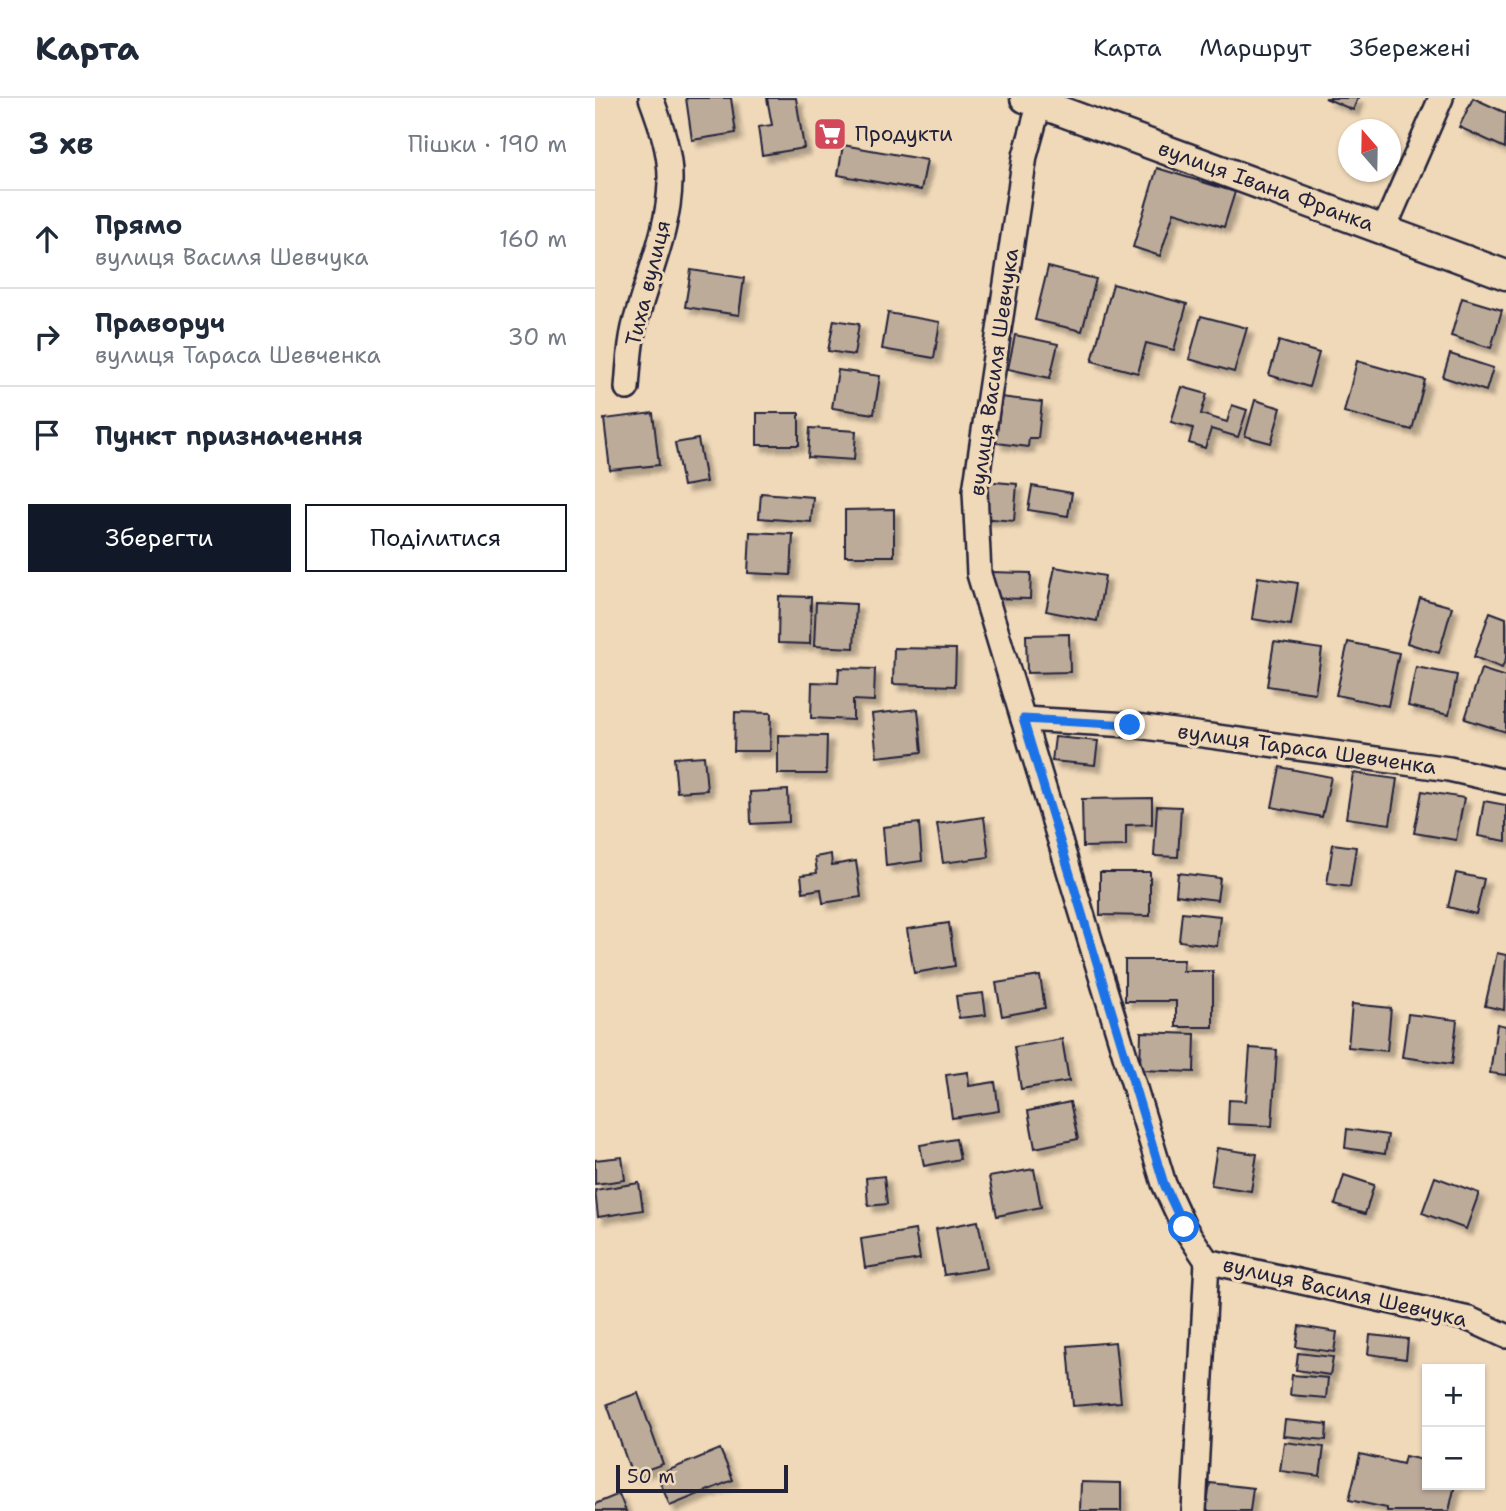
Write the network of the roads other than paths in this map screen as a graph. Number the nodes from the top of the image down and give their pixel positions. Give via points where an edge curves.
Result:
1 (651, 98) edge
2 (1441, 98) edge
3 (1035, 100) edge
4 (1384, 229) junction
5 (1506, 275) edge
6 (627, 388) dead end
7 (1023, 719) junction
8 (1506, 782) edge
9 (1207, 1261) junction
10 (1506, 1336) edge
11 (1194, 1511) edge

1 - 6 street, Тиха вулиця via 664,135 670,181 663,233 636,316
2 - 4 street
3 - 4 main road, вулиця Івана Франка
3 - 7 street, вулиця Василя Шевчука via 975,491 979,574
4 - 5 main road, вулиця Івана Франка
7 - 8 street, вулиця Тараса Шевченка via 1130,725 1449,769
7 - 9 street, вулиця Василя Шевчука via 1164,1184 1184,1227
9 - 10 street, вулиця Василя Шевчука via 1469,1319
9 - 11 street

